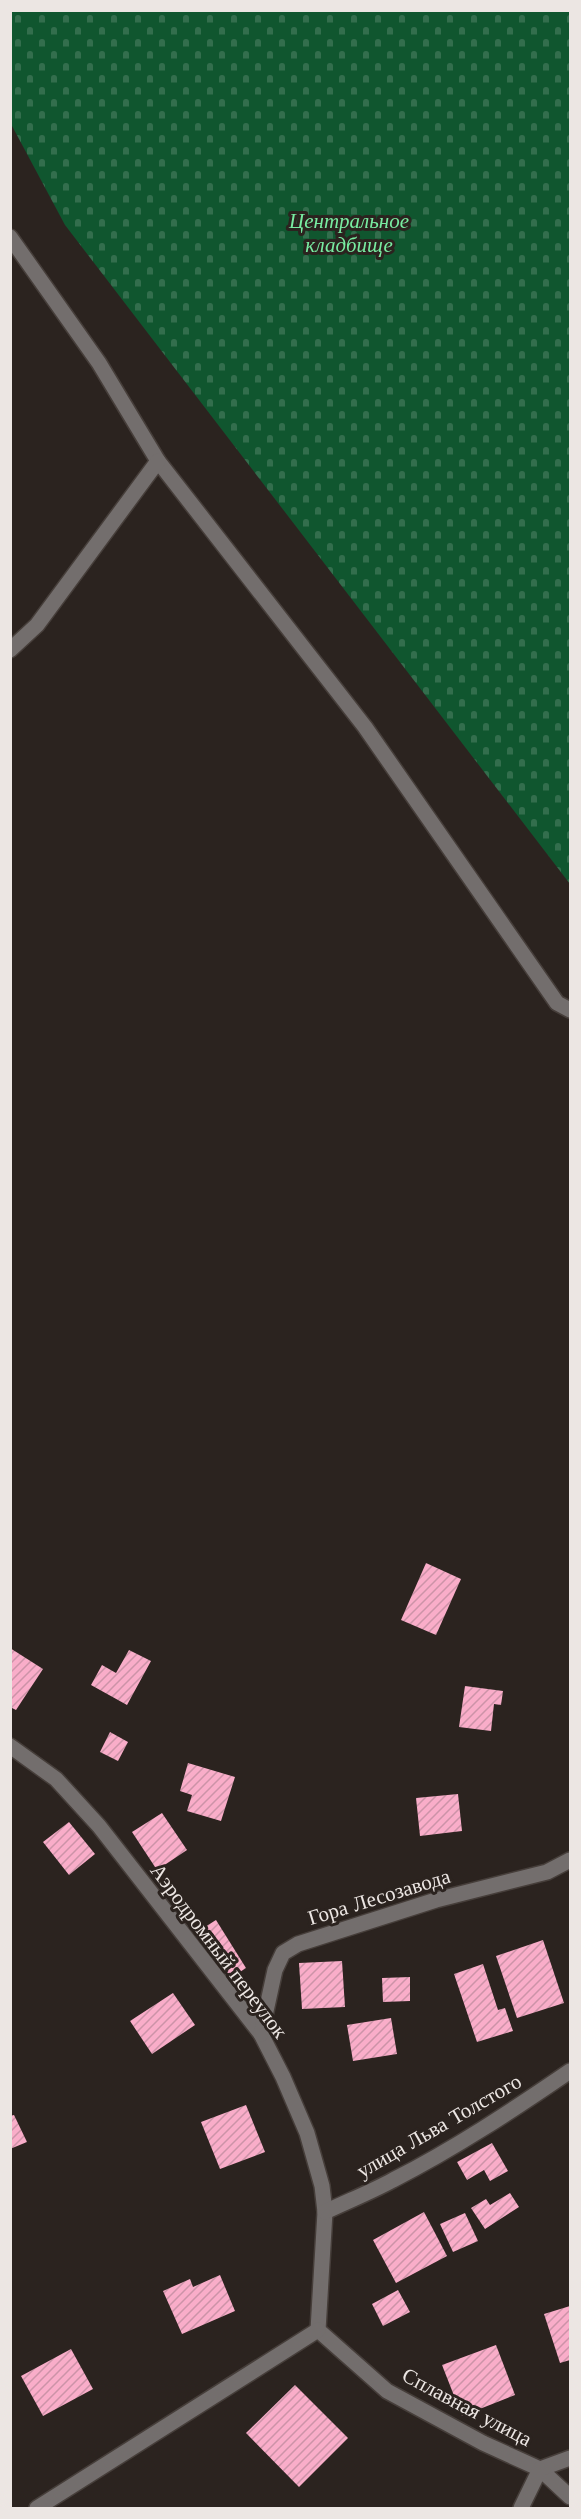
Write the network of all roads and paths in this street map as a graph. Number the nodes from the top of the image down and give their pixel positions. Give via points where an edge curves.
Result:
1 (10, 237) edge
2 (158, 461) junction
3 (10, 650) edge
4 (570, 1010) edge
5 (10, 1746) edge
6 (570, 1860) edge
7 (261, 2034) junction
8 (570, 2071) edge
9 (325, 2211) junction
10 (318, 2330) junction
11 (570, 2458) edge
12 (540, 2469) junction
13 (570, 2497) edge
14 (37, 2508) edge
15 (521, 2508) edge

1 - 2 street via 99,363
2 - 3 street via 37,625
2 - 4 street via 365,727 557,1003
5 - 7 street, Аэродромный переулок via 56,1779 99,1826
6 - 7 street, Гора Лесозавода via 547,1872 436,1900 304,1942 283,1953 275,1970
7 - 9 street, Аэродромный переулок via 307,2133
8 - 9 street, улица Льва Толстого via 448,2149
9 - 10 street, Аэродромный переулок
10 - 12 street, Сплавная улица via 387,2391
10 - 14 street
11 - 12 street
12 - 13 street, Сплавная улица
12 - 15 street

